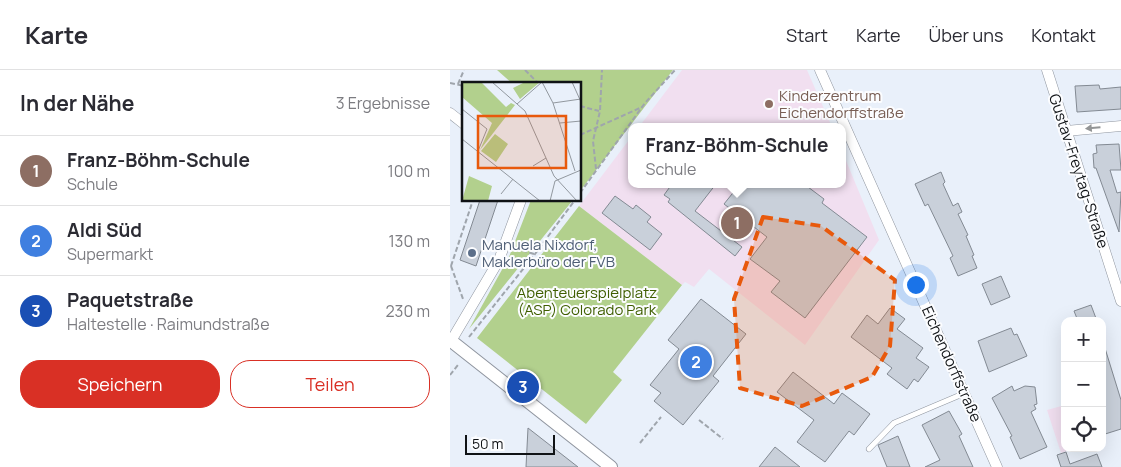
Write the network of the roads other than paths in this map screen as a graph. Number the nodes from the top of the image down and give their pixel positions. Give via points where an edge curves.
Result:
1 (820, 70) edge
2 (1047, 70) edge
3 (450, 113) edge
4 (462, 122) edge
5 (844, 123) edge
6 (1121, 126) edge
7 (846, 128) edge
8 (1066, 131) junction
9 (521, 201) edge
10 (1121, 300) edge
11 (450, 340) edge
12 (966, 393) junction
13 (869, 450) dead end
14 (611, 467) edge
15 (997, 467) edge

1 - 5 street, Eichendorffstraße
2 - 8 street, Gustav-Freytag-Straße
3 - 4 street
6 -> 8 street
7 - 12 street, Eichendorffstraße
8 - 10 street, Gustav-Freytag-Straße
9 - 11 street via 499,260
11 - 14 street
12 - 13 lane via 894,423
12 - 15 street, Eichendorffstraße

